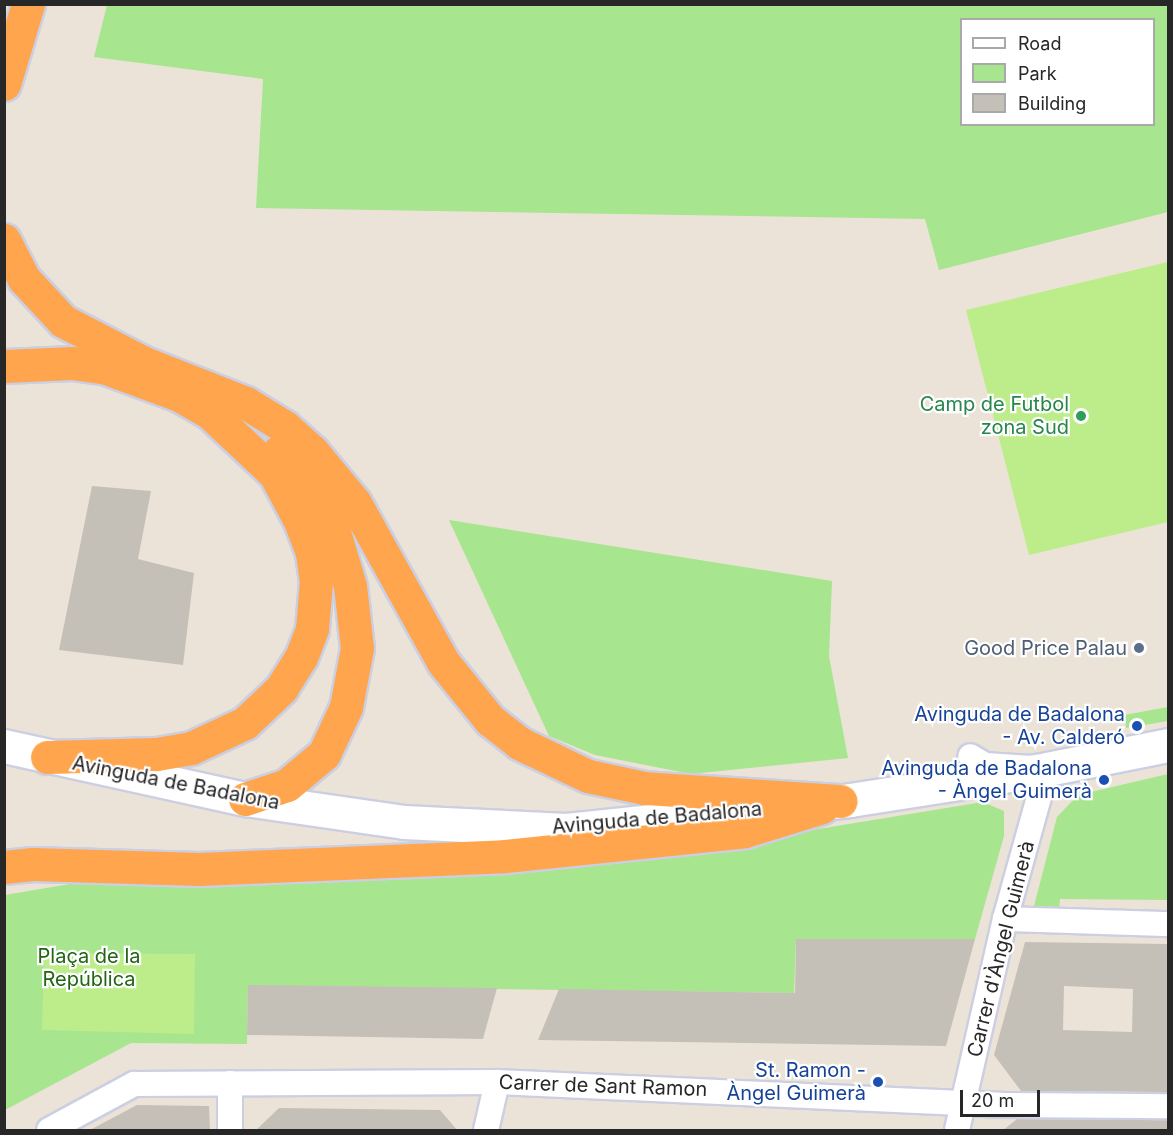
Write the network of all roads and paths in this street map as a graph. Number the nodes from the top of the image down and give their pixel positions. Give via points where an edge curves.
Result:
1 (28, 4) edge
2 (4, 84) edge
3 (4, 240) edge
4 (4, 366) edge
5 (189, 381) junction
6 (1168, 745) edge
7 (4, 746) edge
8 (47, 756) junction
9 (970, 756) dead end
10 (1047, 769) junction
11 (245, 799) junction
12 (841, 801) junction
13 (4, 867) edge
14 (1005, 919) junction
15 (1168, 924) edge
16 (497, 1082) junction
17 (230, 1083) junction
18 (964, 1101) junction
19 (1168, 1106) edge
20 (50, 1131) edge
21 (230, 1131) edge
22 (486, 1131) edge
23 (957, 1131) edge

1 - 2 highway
3 - 5 highway via 24,279 63,321 142,362
4 - 8 highway via 72,363 106,368 179,395 209,412 275,474 300,521 312,553 316,581 312,629 301,657 282,688 245,723 191,748 156,754
5 - 11 highway via 249,426 304,480 334,532 355,616 353,679 337,732 308,771 287,785
5 - 12 highway via 246,403 285,427 332,471 365,520 443,662 490,720 519,743 588,777 644,788
6 - 10 street, Avinguda de Badalona
7 - 8 street, Avinguda de Badalona
8 - 11 street, Avinguda de Badalona
9 - 10 street via 985,765
10 - 12 street, Avinguda de Badalona
10 - 14 street, Carrer d'Àngel Guimerà
11 - 12 street, Avinguda de Badalona via 404,822 566,830
12 - 13 highway via 745,831 506,856 199,869 33,864
14 - 15 street
14 - 18 street, Carrer d'Àngel Guimerà
16 - 17 street, Carrer de Sant Ramon
16 - 18 street, Carrer de Sant Ramon
16 - 22 street
17 - 20 street, Carrer de Sant Ramon via 134,1084
17 - 21 street
18 - 19 street, Carrer de Sant Ramon
18 - 23 street, Carrer d'Àngel Guimerà

